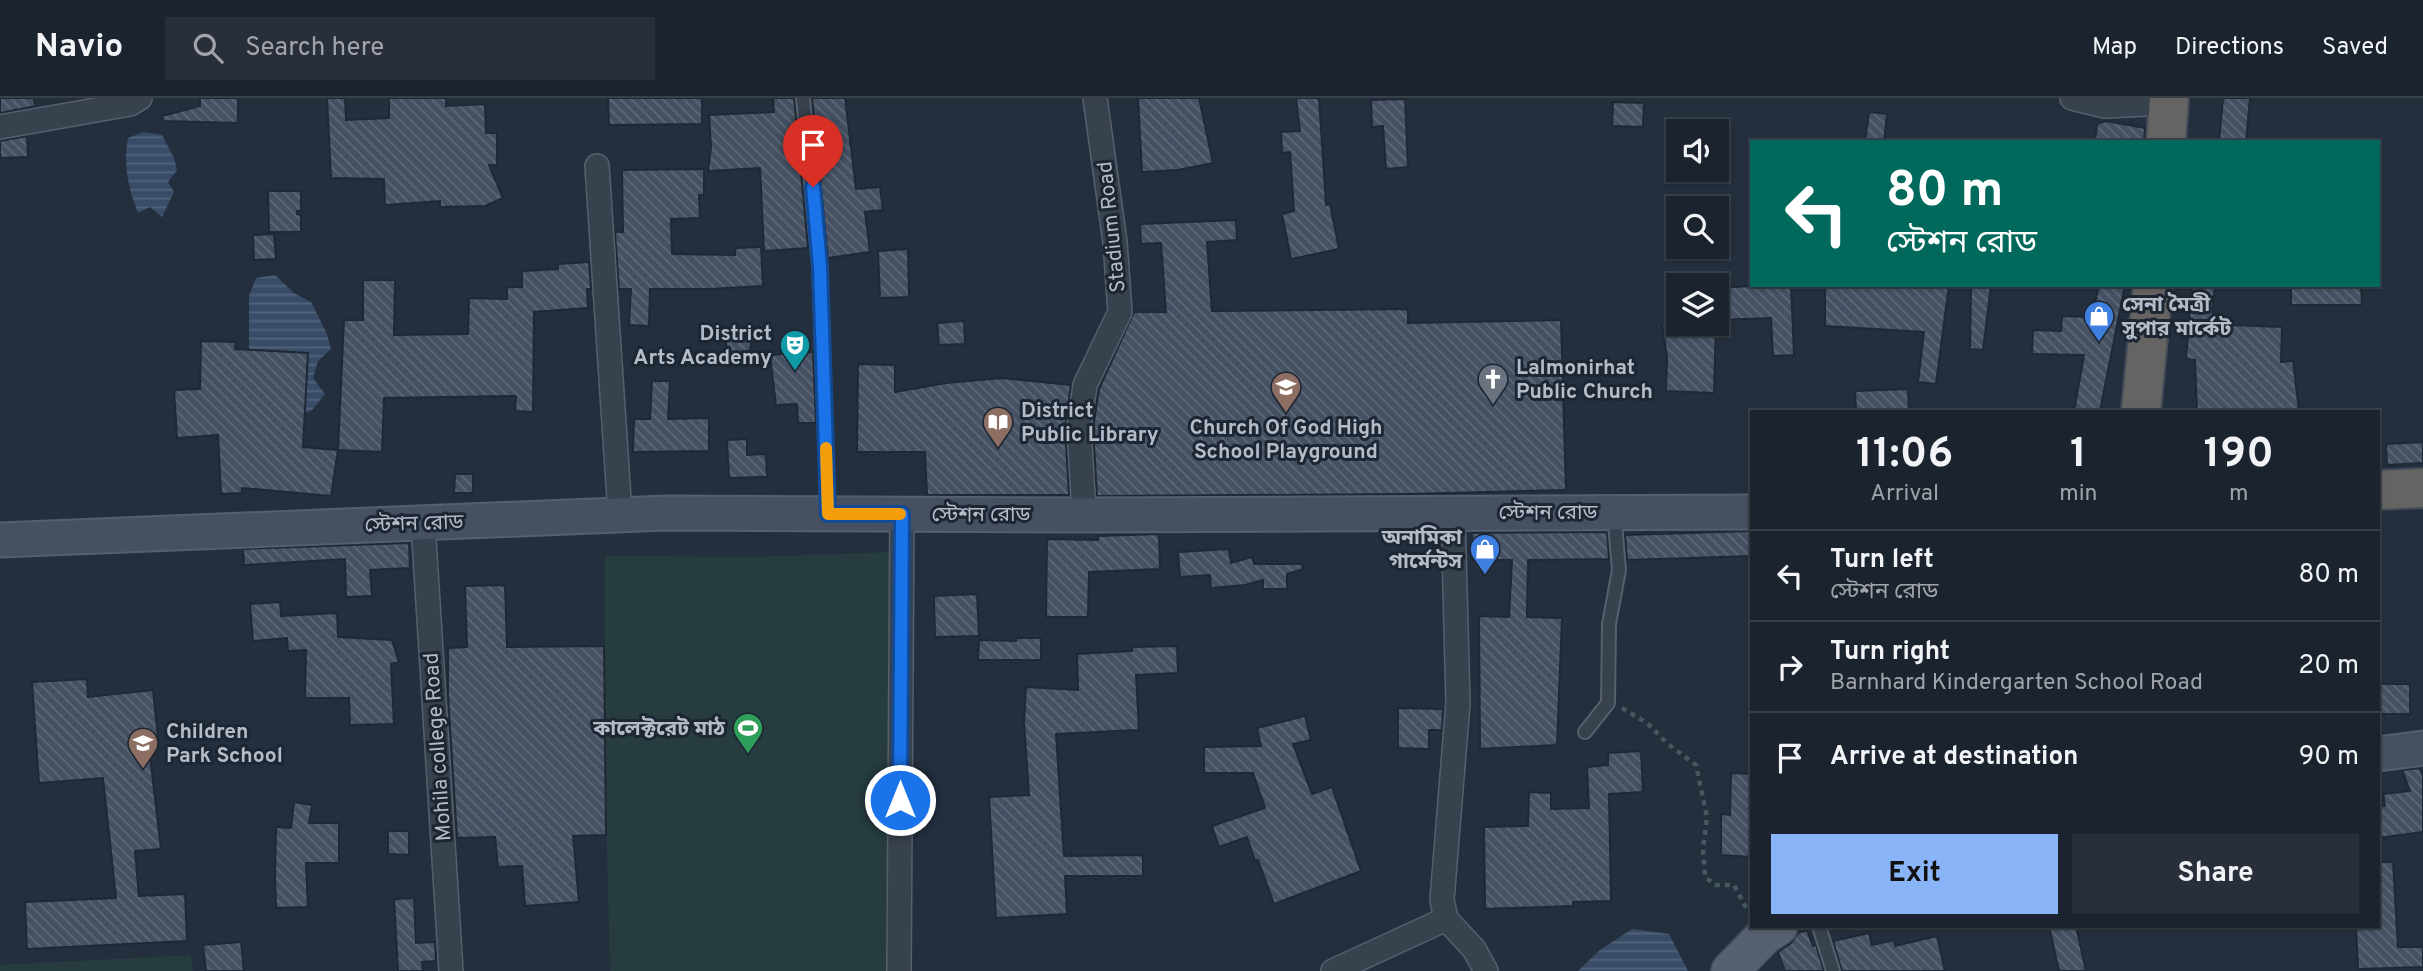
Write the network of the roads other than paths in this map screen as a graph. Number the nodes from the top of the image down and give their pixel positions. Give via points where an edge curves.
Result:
1 (141, 98) edge
2 (803, 98) edge
3 (1095, 98) edge
4 (2072, 98) edge
5 (2176, 100) edge
6 (0, 127) edge
7 (2166, 140) edge
8 (2186, 140) edge
9 (597, 166) dead end
10 (2153, 287) edge
11 (2175, 287) edge
12 (2141, 410) edge
13 (2166, 410) edge
14 (2423, 488) edge
15 (2380, 490) edge
16 (2423, 498) edge
17 (2380, 500) edge
18 (1614, 512) junction
19 (1750, 512) edge
20 (1453, 513) junction
21 (620, 514) junction
22 (828, 514) junction
23 (902, 514) junction
24 (1088, 515) junction
25 (423, 523) junction
26 (0, 540) edge
27 (1585, 732) dead end
28 (2423, 748) edge
29 (2380, 754) edge
30 (1446, 919) junction
31 (1776, 928) edge
32 (1820, 928) edge
33 (451, 971) edge
34 (899, 971) edge
35 (1333, 971) edge
36 (1486, 971) edge
37 (1730, 971) edge
38 (1833, 971) edge

1 - 6 street via 130,104
2 - 22 lane via 820,267
3 - 24 street, Stadium Road via 1120,312 1085,385 1079,427
4 - 5 street via 2105,106
5 - 7 highway
5 - 8 highway
9 - 21 street
10 - 12 highway
11 - 13 highway
14 - 15 highway
16 - 17 highway
18 - 19 main road, স্টেশন রোড
18 - 20 main road, স্টেশন রোড
18 - 27 lane via 1619,570 1609,624 1608,703
20 - 24 main road, স্টেশন রোড
20 - 30 street via 1458,703 1442,900
21 - 22 main road, স্টেশন রোড
21 - 25 main road, স্টেশন রোড
22 - 23 main road, স্টেশন রোড
23 - 24 main road, স্টেশন রোড
23 - 34 street
25 - 26 main road, স্টেশন রোড
25 - 33 street, Mohila college Road
28 - 29 main road
30 - 35 street
30 - 36 street via 1474,949
31 - 37 main road
32 - 38 lane

